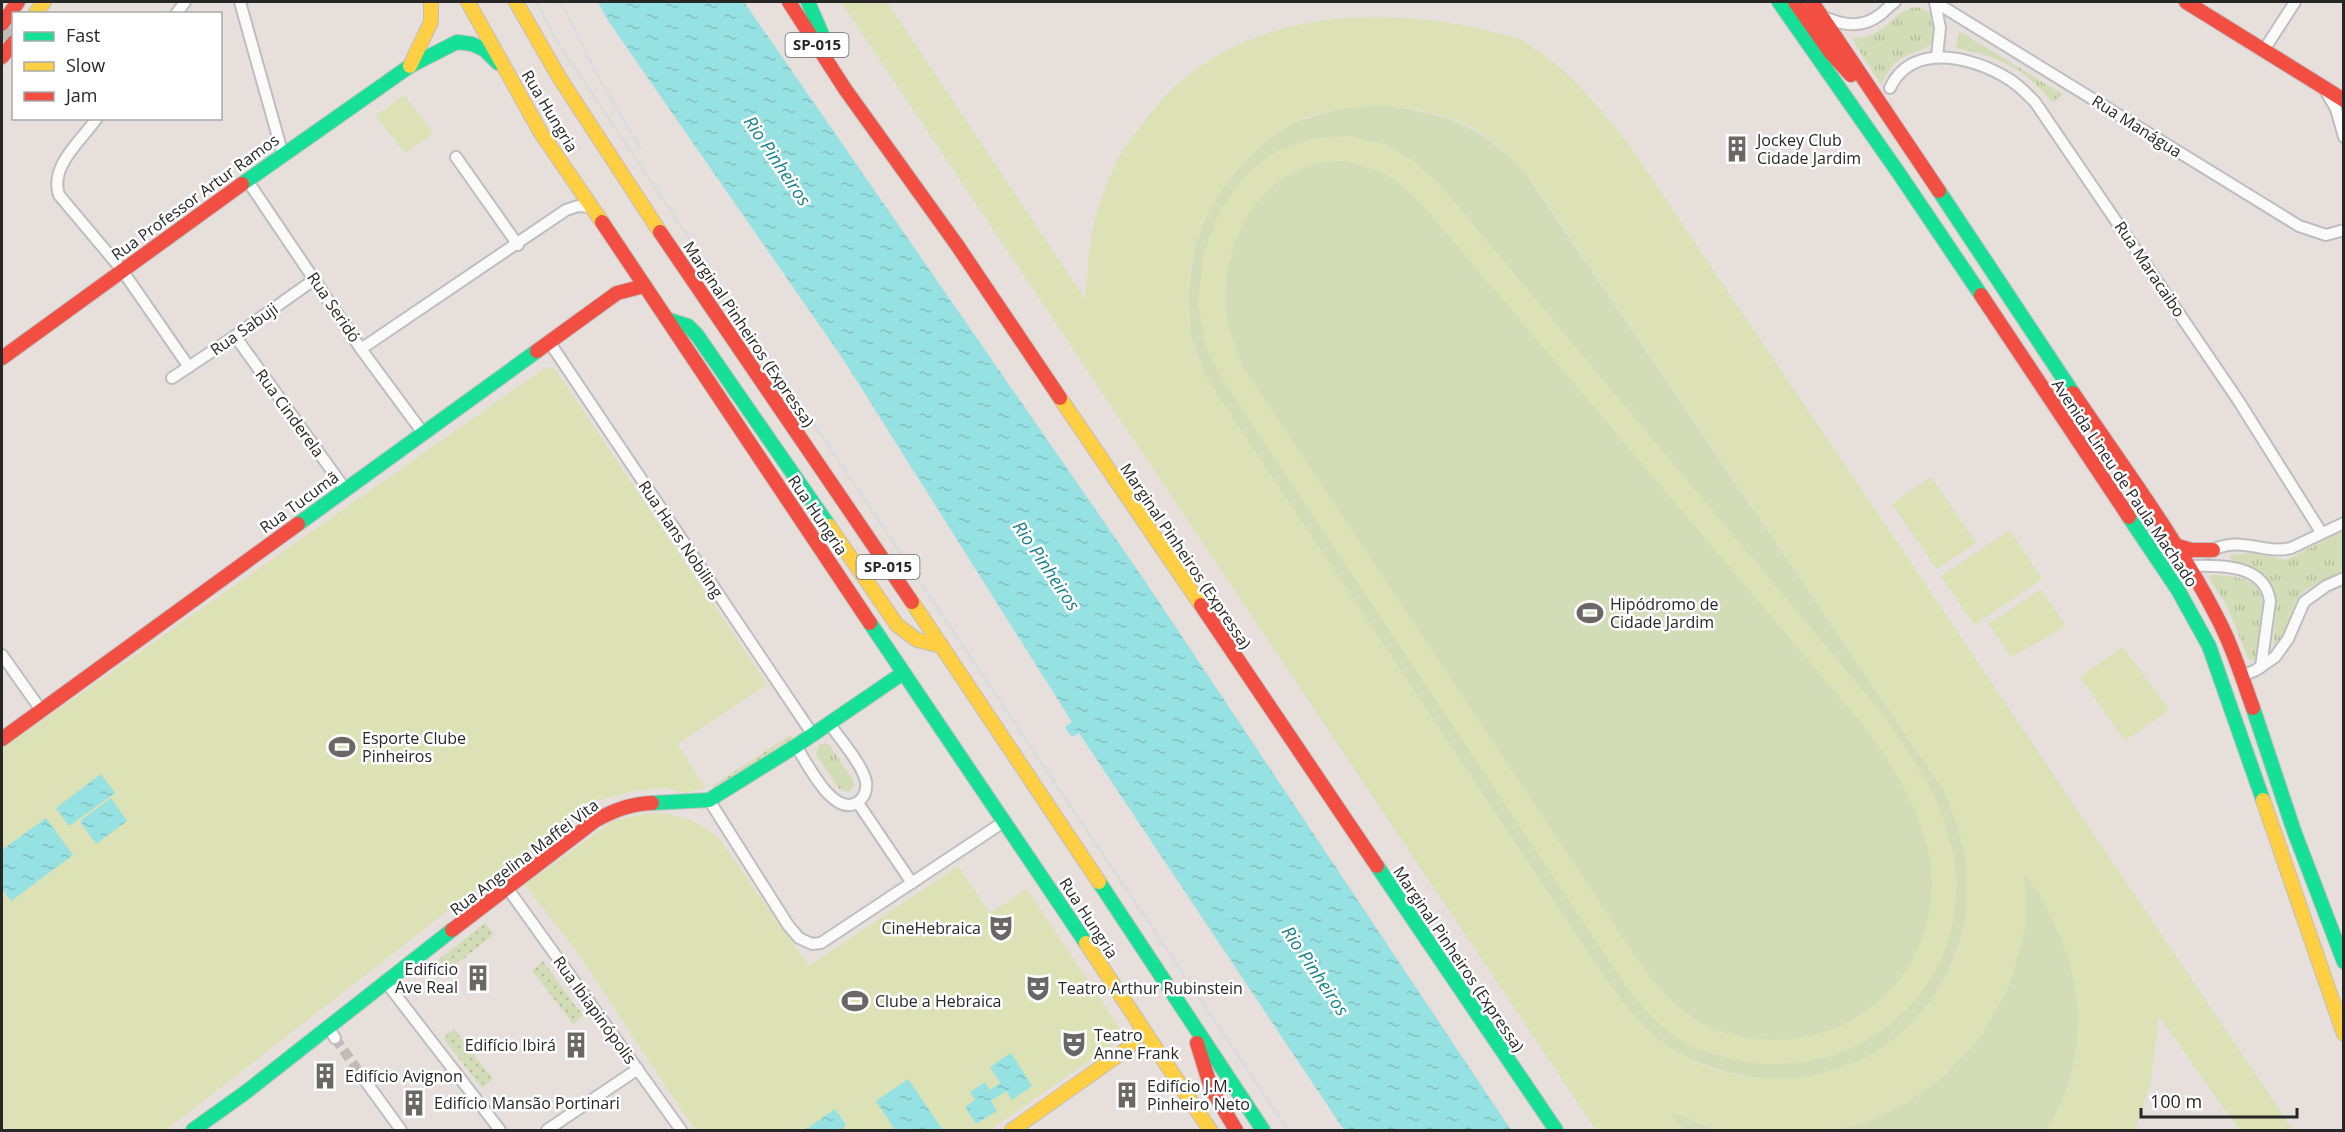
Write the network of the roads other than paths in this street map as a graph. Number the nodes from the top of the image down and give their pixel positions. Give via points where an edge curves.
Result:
1 (240, 2) edge
2 (431, 2) edge
3 (468, 2) edge
4 (516, 2) edge
5 (789, 2) edge
6 (808, 2) edge
7 (1779, 2) edge
8 (1795, 2) edge
9 (1812, 2) edge
10 (1893, 2) edge
11 (1935, 2) edge
12 (2186, 2) edge
13 (2295, 2) edge
14 (1823, 17) junction
15 (12, 44) edge
16 (2264, 50) junction
17 (1830, 52) junction
18 (2, 57) edge
19 (1936, 57) junction
20 (410, 66) junction
21 (507, 71) junction
22 (2324, 87) junction
23 (844, 88) junction
24 (1890, 88) dead end
25 (2343, 100) edge
26 (1855, 112) junction
27 (96, 120) edge
28 (1900, 131) junction
29 (2343, 137) edge
30 (283, 155) junction
31 (456, 157) dead end
32 (246, 180) junction
33 (590, 207) junction
34 (2343, 230) edge
35 (518, 245) junction
36 (629, 264) junction
37 (123, 270) junction
38 (315, 279) junction
39 (644, 286) junction
40 (617, 293) junction
41 (669, 320) junction
42 (235, 336) junction
43 (550, 343) junction
44 (361, 349) junction
45 (2, 358) edge
46 (189, 367) junction
47 (172, 378) dead end
48 (423, 433) junction
49 (345, 489) junction
50 (2342, 522) edge
51 (2321, 532) junction
52 (2174, 545) junction
53 (2213, 550) junction
54 (2189, 566) junction
55 (2343, 578) edge
56 (2178, 590) junction
57 (942, 646) junction
58 (2209, 646) junction
59 (2, 655) edge
60 (2261, 667) junction
61 (903, 673) junction
62 (2241, 673) junction
63 (41, 710) junction
64 (829, 723) junction
65 (813, 735) junction
66 (2, 739) edge
67 (796, 746) junction
68 (710, 800) junction
69 (858, 803) junction
70 (1005, 821) junction
71 (912, 883) junction
72 (508, 889) junction
73 (2307, 933) junction
74 (2342, 959) edge
75 (386, 981) junction
76 (2342, 983) edge
77 (2326, 986) junction
78 (1191, 1023) junction
79 (1142, 1029) junction
80 (2343, 1034) edge
81 (1154, 1046) junction
82 (1127, 1049) junction
83 (638, 1069) junction
84 (364, 1079) tunnel mouth
85 (193, 1131) edge
86 (401, 1131) edge
87 (500, 1131) edge
88 (547, 1131) edge
89 (681, 1131) edge
90 (1012, 1131) edge
91 (1210, 1131) edge
92 (1236, 1131) edge
93 (1263, 1131) edge
94 (1556, 1131) edge

1 - 30 street
2 - 20 main road, Rua Professor Artur Ramos via 431,22
3 - 21 main road, Rua Hungria
4 - 57 main road, Marginal Pinheiros (Expressa) / SP-015 via 630,188
5 - 23 main road, Marginal Pinheiros (Expressa) / SP-015
6 - 23 main road
7 - 26 main road, Avenida Lineu de Paula Machado
8 - 17 main road
9 - 14 main road, Avenida Lineu de Paula Machado
10 - 14 street via 1880,15 1856,25 1842,25
11 - 19 street via 1940,28
11 - 34 street, Rua Manágua via 2299,226 2326,235
12 - 16 main road
13 - 16 street
14 - 28 main road, Avenida Lineu de Paula Machado
15 - 18 main road
16 - 22 main road
17 - 26 main road
17 - 28 main road
19 - 24 street via 1900,70
19 - 51 street, Rua Maracaibo via 1987,67 2019,85 2035,102 2238,400
20 - 21 main road, Rua Professor Artur Ramos via 449,44 465,42 485,50
20 - 30 main road, Rua Professor Artur Ramos
21 - 33 main road, Rua Hungria via 541,133
22 - 25 main road
22 - 29 street via 2336,109
23 - 94 main road, Marginal Pinheiros (Expressa) / SP-015 via 957,245
26 - 56 main road, Avenida Lineu de Paula Machado
27 - 37 street via 63,163 56,186 59,195
28 - 52 main road, Avenida Lineu de Paula Machado
30 - 32 main road, Rua Professor Artur Ramos
31 - 35 street
32 - 37 main road, Rua Professor Artur Ramos
32 - 38 street, Rua Seridó
33 - 35 street via 572,207
33 - 36 main road, Rua Hungria
35 - 44 street
36 - 39 main road, Rua Hungria
36 - 40 main road
37 - 45 main road, Rua Professor Artur Ramos
37 - 46 street
38 - 42 street, Rua Sabuji
38 - 44 street, Rua Seridó
39 - 40 main road, Rua Tucumã
39 - 41 main road, Rua Hungria
40 - 43 main road, Rua Tucumã
41 - 57 main road via 688,326 697,335 897,625 907,636
41 - 61 main road, Rua Hungria
42 - 46 street, Rua Sabuji
42 - 49 street, Rua Cinderela
43 - 48 main road, Rua Tucumã
43 - 65 street, Rua Hans Nobiling
44 - 48 street, Rua Seridó
46 - 47 street, Rua Sabuji
48 - 49 main road, Rua Tucumã
49 - 63 main road, Rua Tucumã
50 - 51 street
51 - 53 street via 2282,550 2237,543
52 - 53 main road
52 - 54 main road, Avenida Lineu de Paula Machado
53 - 54 street
54 - 56 main road via 2182,574
54 - 60 street via 2232,567 2262,582 2270,601
54 - 62 main road, Avenida Lineu de Paula Machado via 2219,620
55 - 60 street via 2304,602 2282,648
56 - 58 main road, Avenida Lineu de Paula Machado
57 - 78 main road, Marginal Pinheiros (Expressa) / SP-015
58 - 62 main road via 2227,666
58 - 73 main road, Avenida Lineu de Paula Machado
59 - 63 street
60 - 62 street
61 - 64 main road, Rua Angelina Maffei Vita
61 - 70 main road, Rua Hungria
62 - 74 main road, Avenida Lineu de Paula Machado
63 - 66 main road, Rua Tucumã
64 - 65 main road, Rua Angelina Maffei Vita
64 - 69 street via 866,781 865,795
65 - 67 main road, Rua Angelina Maffei Vita
67 - 68 main road, Rua Angelina Maffei Vita
67 - 69 street via 835,802
68 - 71 street via 788,925 807,943 821,942
68 - 72 main road, Rua Angelina Maffei Vita via 650,801 616,809 571,838
69 - 71 street
70 - 71 street
70 - 79 main road, Rua Hungria
72 - 75 main road, Rua Angelina Maffei Vita
72 - 83 street, Rua Ibiapinópolis
73 - 74 main road via 2320,957
73 - 77 main road, Avenida Lineu de Paula Machado
75 - 85 main road, Rua Angelina Maffei Vita via 331,1033
75 - 87 street
76 - 77 main road
77 - 80 main road, Avenida Lineu de Paula Machado
78 - 92 main road via 1207,1078
78 - 93 main road, Marginal Pinheiros (Expressa) / SP-015
79 - 81 main road, Rua Hungria
79 - 82 main road
81 - 82 main road
81 - 91 main road, Rua Hungria
82 - 90 main road
83 - 88 street
83 - 89 street, Rua Ibiapinópolis
84 - 86 street

